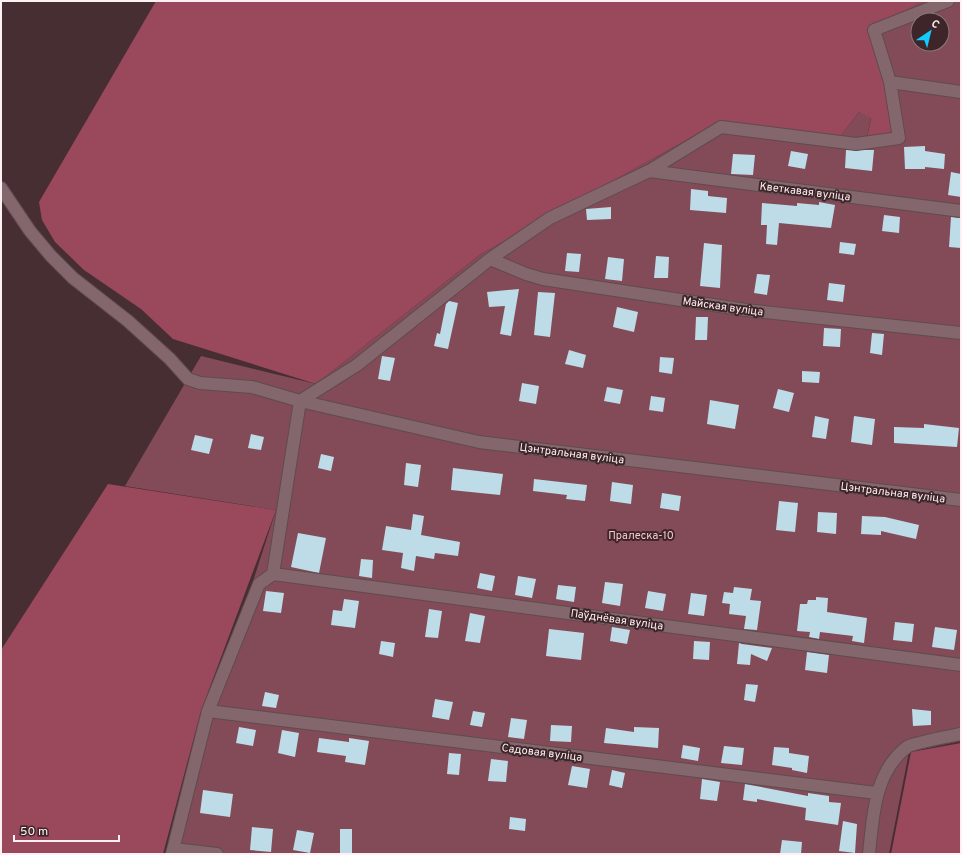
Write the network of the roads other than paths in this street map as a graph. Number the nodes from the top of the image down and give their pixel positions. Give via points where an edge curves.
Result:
1 (950, 1) edge
2 (890, 82) junction
3 (961, 92) edge
4 (649, 172) junction
5 (1, 188) edge
6 (961, 211) edge
7 (490, 259) junction
8 (961, 333) edge
9 (300, 401) junction
10 (961, 500) edge
11 (273, 574) junction
12 (961, 665) edge
13 (208, 712) junction
14 (961, 734) edge
15 (876, 793) junction
16 (173, 851) edge
17 (217, 854) edge
18 (869, 854) edge

1 - 2 street via 874,30
2 - 3 street
2 - 4 street via 899,138 856,144 721,127
4 - 6 street, Кветкавая вуліца
4 - 7 street via 550,218
5 - 9 street, Цэнтральная вуліца via 30,232 51,256 73,278 128,321 188,379 200,383 252,387
7 - 8 street, Майская вуліца via 543,279 746,310
7 - 9 street via 357,365
9 - 10 street, Цэнтральная вуліца via 479,442
9 - 11 street
11 - 12 street, Паўднёвая вуліца
11 - 13 street via 259,584
13 - 15 street, Садовая вуліца
13 - 16 street
14 - 15 street via 908,746 890,765
15 - 18 street
16 - 17 street

